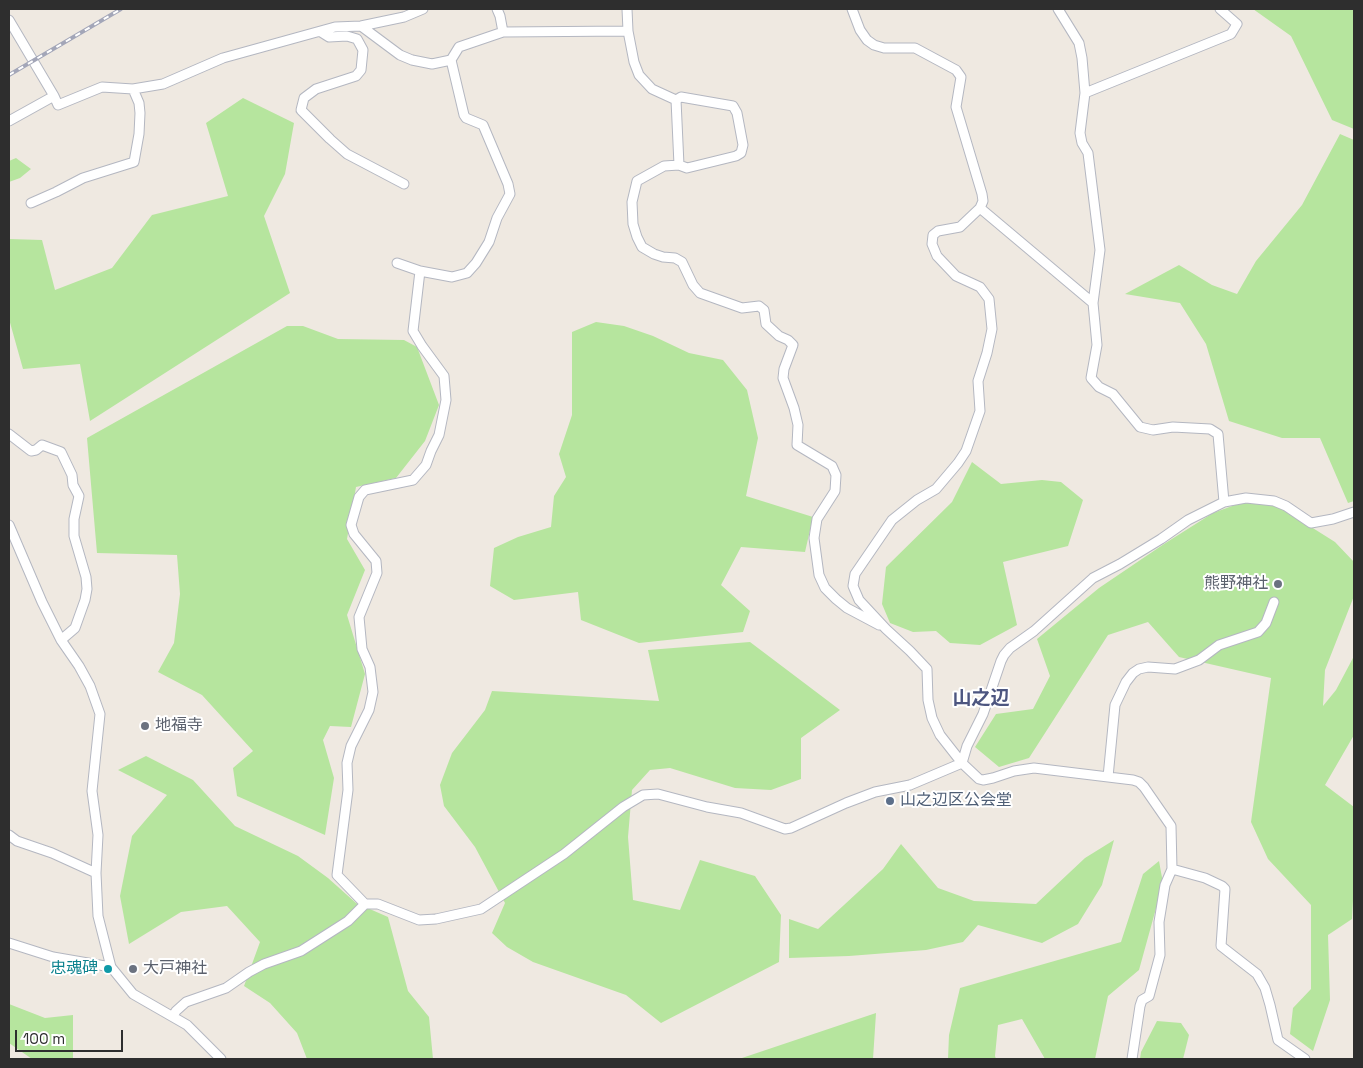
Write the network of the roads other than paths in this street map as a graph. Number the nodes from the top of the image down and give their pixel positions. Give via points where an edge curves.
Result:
1 (423, 9) edge
2 (497, 9) edge
3 (627, 9) edge
4 (852, 9) edge
5 (1058, 9) edge
6 (1220, 9) edge
7 (9, 20) edge
8 (361, 26) junction
9 (628, 31) junction
10 (321, 32) junction
11 (503, 32) junction
12 (451, 60) junction
13 (133, 89) junction
14 (1085, 93) junction
15 (54, 96) junction
16 (676, 100) junction
17 (9, 121) edge
18 (679, 165) junction
19 (404, 184) dead end
20 (31, 203) dead end
21 (980, 208) junction
22 (397, 263) dead end
23 (420, 271) junction
24 (1093, 303) junction
25 (9, 434) edge
26 (1224, 502) junction
27 (1354, 512) edge
28 (9, 525) edge
29 (1274, 602) dead end
30 (886, 629) junction
31 (62, 640) junction
32 (962, 763) junction
33 (1108, 777) junction
34 (11, 840) edge
35 (1172, 869) junction
36 (96, 873) junction
37 (365, 904) junction
38 (9, 943) edge
39 (111, 967) junction
40 (173, 1016) junction
41 (221, 1059) edge
42 (1132, 1059) edge
43 (1305, 1059) edge

1 - 8 street via 404,17
2 - 11 street
3 - 9 street
4 - 21 street via 860,30 874,45 915,48 956,70 961,77 956,107 982,194
5 - 14 street via 1079,43
6 - 14 street via 1237,24 1231,34
7 - 15 street
8 - 10 street via 335,27
8 - 12 street via 412,60 432,64
9 - 11 street
9 - 16 street via 639,75 652,89
10 - 13 street via 223,58 162,84
10 - 19 street via 329,37 347,36 356,40 363,50 361,70 356,76 316,89 304,98 301,110 347,154
11 - 12 street via 460,47
12 - 23 street via 464,115 484,125 510,194 489,242 467,273 452,277
13 - 15 street via 102,87 58,104
13 - 20 street via 140,113 134,162 82,178
14 - 24 street via 1080,133 1088,153 1100,250
15 - 17 street
16 - 18 street
16 - 18 street via 681,97 733,106 743,145 741,153 736,156 687,168
18 - 30 street via 664,166 637,181 632,202 636,237 648,251 682,262 700,293 742,308 758,306 764,310 766,324 793,345 783,378 798,425 797,444 832,466 836,475 835,491 817,519 814,538 820,575 825,588 836,599
21 - 24 street
21 - 30 street via 960,227 938,230 933,235 932,244 937,256 956,276 980,287 989,299 992,328 978,381 980,411 966,451 958,463 936,489 892,520 855,574 853,586 859,600
22 - 23 street
23 - 37 street via 413,331 444,376 446,400 439,435 426,465 413,480 365,490 359,498 351,524 354,534 376,561 377,573 360,617 362,649 370,667 374,692 347,763 348,790 337,875
24 - 26 street via 1097,345 1091,378 1099,387 1113,394 1140,427 1153,430 1173,427 1210,429 1218,434
25 - 31 street via 31,451 42,445 62,452 79,496 74,536 86,577 85,600 75,628
26 - 27 street via 1268,499 1316,523
26 - 32 street via 1087,581 1034,631 1010,648 1000,661 984,714
28 - 31 street
29 - 33 street via 1266,623 1258,632 1219,645 1199,660 1175,669 1148,666 1133,673 1115,705
30 - 32 street via 927,669 932,718 940,735
31 - 36 street via 90,686 100,714 92,790 98,835
32 - 33 street via 982,780 1026,768
32 - 37 street via 910,785 846,802 785,829 741,813 658,794 643,795 564,854 481,909 420,920 378,904
33 - 35 street via 1139,782 1164,814 1171,826
34 - 36 street via 52,853
35 - 42 street via 1165,885 1159,922 1160,955 1148,996 1140,1006
35 - 43 street via 1206,878 1225,889 1221,946 1256,974 1265,988 1278,1040
36 - 39 street via 98,916
37 - 40 street via 348,921 302,951 264,964 226,988 186,1002
38 - 39 street via 52,957
39 - 40 street via 133,994
40 - 41 street via 187,1025

